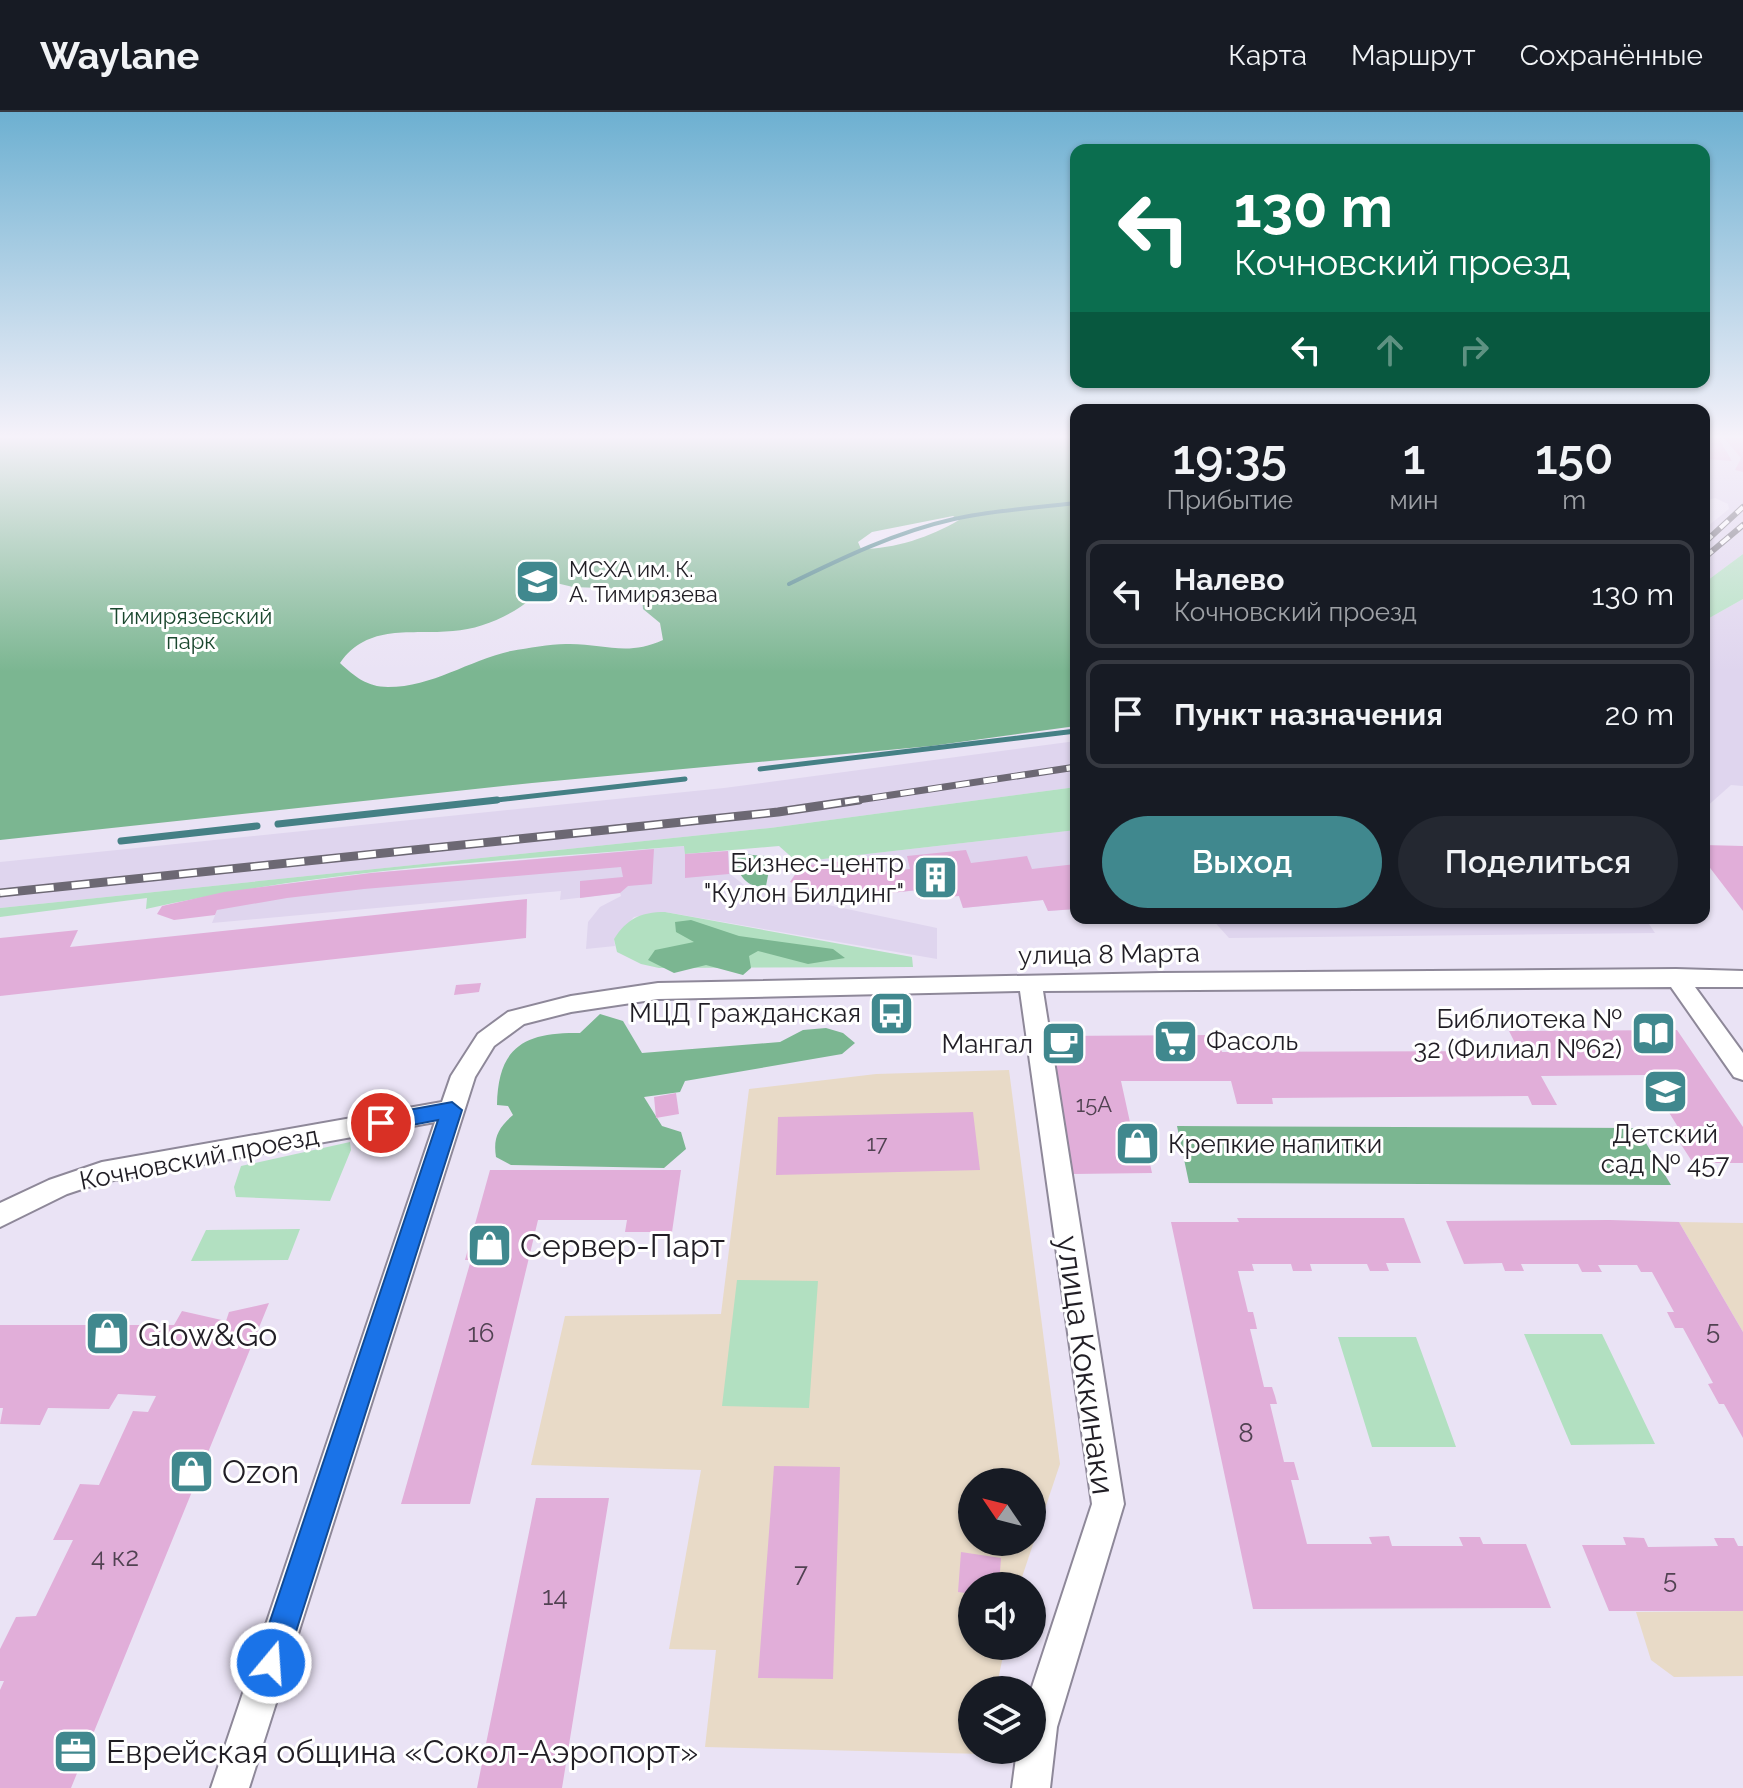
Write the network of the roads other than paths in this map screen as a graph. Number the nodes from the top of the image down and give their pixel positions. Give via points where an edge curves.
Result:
1 (1676, 977) junction
2 (1743, 979) edge
3 (1030, 983) junction
4 (1743, 1071) edge
5 (452, 1110) junction
6 (0, 1216) edge
7 (230, 1788) edge
8 (1031, 1788) edge

1 - 2 street, улица 8 Марта
1 - 3 street, улица 8 Марта
1 - 4 street
3 - 5 street, улица 8 Марта via 658,991 543,1010 516,1018 486,1040 463,1076
3 - 8 street, улица Коккинаки via 1108,1504 1038,1727
5 - 6 street, Кочновский проезд via 102,1172
5 - 7 street

